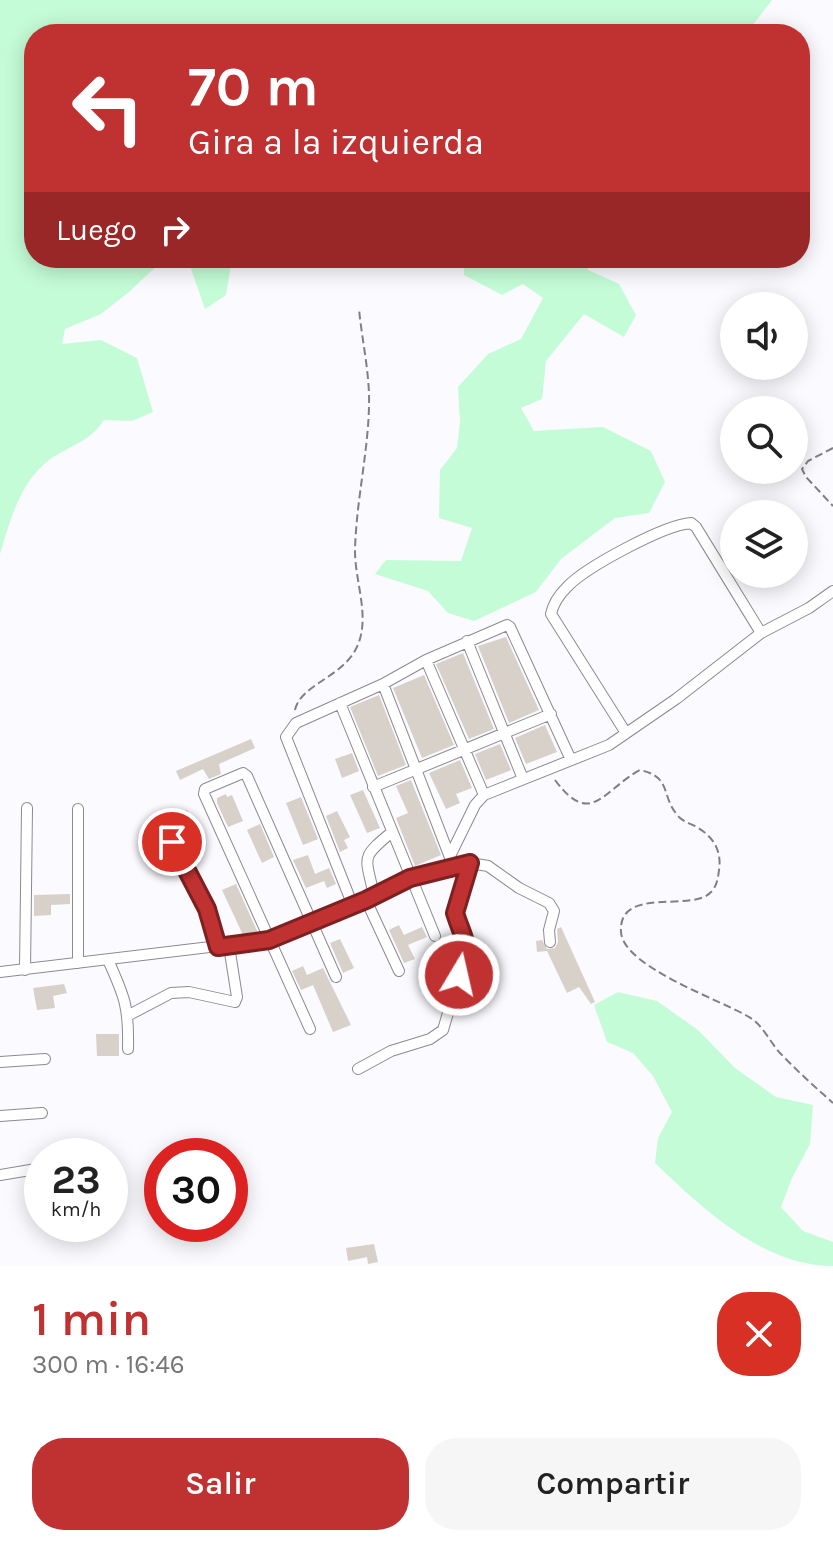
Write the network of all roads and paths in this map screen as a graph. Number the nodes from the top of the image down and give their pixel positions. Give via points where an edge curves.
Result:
1 (359, 309) dead end
2 (833, 448) edge
3 (833, 506) edge
4 (833, 591) edge
5 (761, 633) junction
6 (467, 641) junction
7 (426, 660) junction
8 (383, 684) junction
9 (340, 703) junction
10 (551, 714) junction
11 (296, 723) junction
12 (505, 733) junction
13 (626, 733) junction
14 (465, 751) junction
15 (571, 760) junction
16 (418, 769) junction
17 (547, 770) junction
18 (523, 779) junction
19 (373, 787) junction
20 (484, 795) junction
21 (27, 808) dead end
22 (78, 809) dead end
23 (392, 832) junction
24 (172, 842) dead end
25 (451, 861) junction
26 (470, 863) junction
27 (410, 878) junction
28 (370, 898) junction
29 (353, 906) junction
30 (312, 921) junction
31 (435, 936) dead end
32 (269, 940) junction
33 (550, 942) dead end
34 (224, 946) junction
35 (108, 960) junction
36 (78, 963) junction
37 (25, 970) junction
38 (399, 971) dead end
39 (0, 972) edge
40 (336, 977) dead end
41 (129, 1015) junction
42 (310, 1029) dead end
43 (128, 1049) dead end
44 (45, 1059) dead end
45 (0, 1062) edge
46 (358, 1069) dead end
47 (833, 1103) edge
48 (42, 1113) dead end
49 (0, 1116) edge
50 (24, 1171) edge
51 (0, 1175) edge

1 - 11 path via 369,384 355,550 362,631 345,666 301,697 294,707
2 - 3 path via 802,469
4 - 5 street
5 - 13 street
5 - 13 street via 691,523 639,542 568,586 551,614
6 - 7 street
6 - 10 street via 510,627
6 - 12 street
7 - 8 street
7 - 14 street
8 - 9 street
8 - 16 street
9 - 11 street
9 - 19 street
10 - 12 street
10 - 15 street
11 - 29 street via 286,737
12 - 14 street
12 - 18 street
13 - 15 street
14 - 16 street
14 - 20 street
15 - 17 street
16 - 19 street
16 - 25 street
17 - 18 street
17 - 47 path via 571,800 587,805 640,770 663,781 669,805 717,845 717,882 700,900 638,906 621,923 626,947 670,977 750,1017
18 - 20 street
19 - 23 street
20 - 25 street
21 - 37 street
22 - 36 street
23 - 27 street
23 - 28 street via 368,851
24 - 34 street
25 - 26 street
25 - 27 street
26 - 33 street via 488,866 549,903 554,911
26 - 46 street via 455,913 467,948 443,1030
27 - 28 street
27 - 31 street
28 - 29 street
28 - 38 street
29 - 30 street
30 - 32 street
30 - 32 street via 247,776 243,773 205,789
30 - 40 street
32 - 34 street
32 - 42 street
34 - 35 street
34 - 41 street via 235,1002 171,993
35 - 36 street
35 - 41 street
36 - 37 street
37 - 39 street
41 - 43 street
44 - 45 street
48 - 49 street
50 - 51 street

